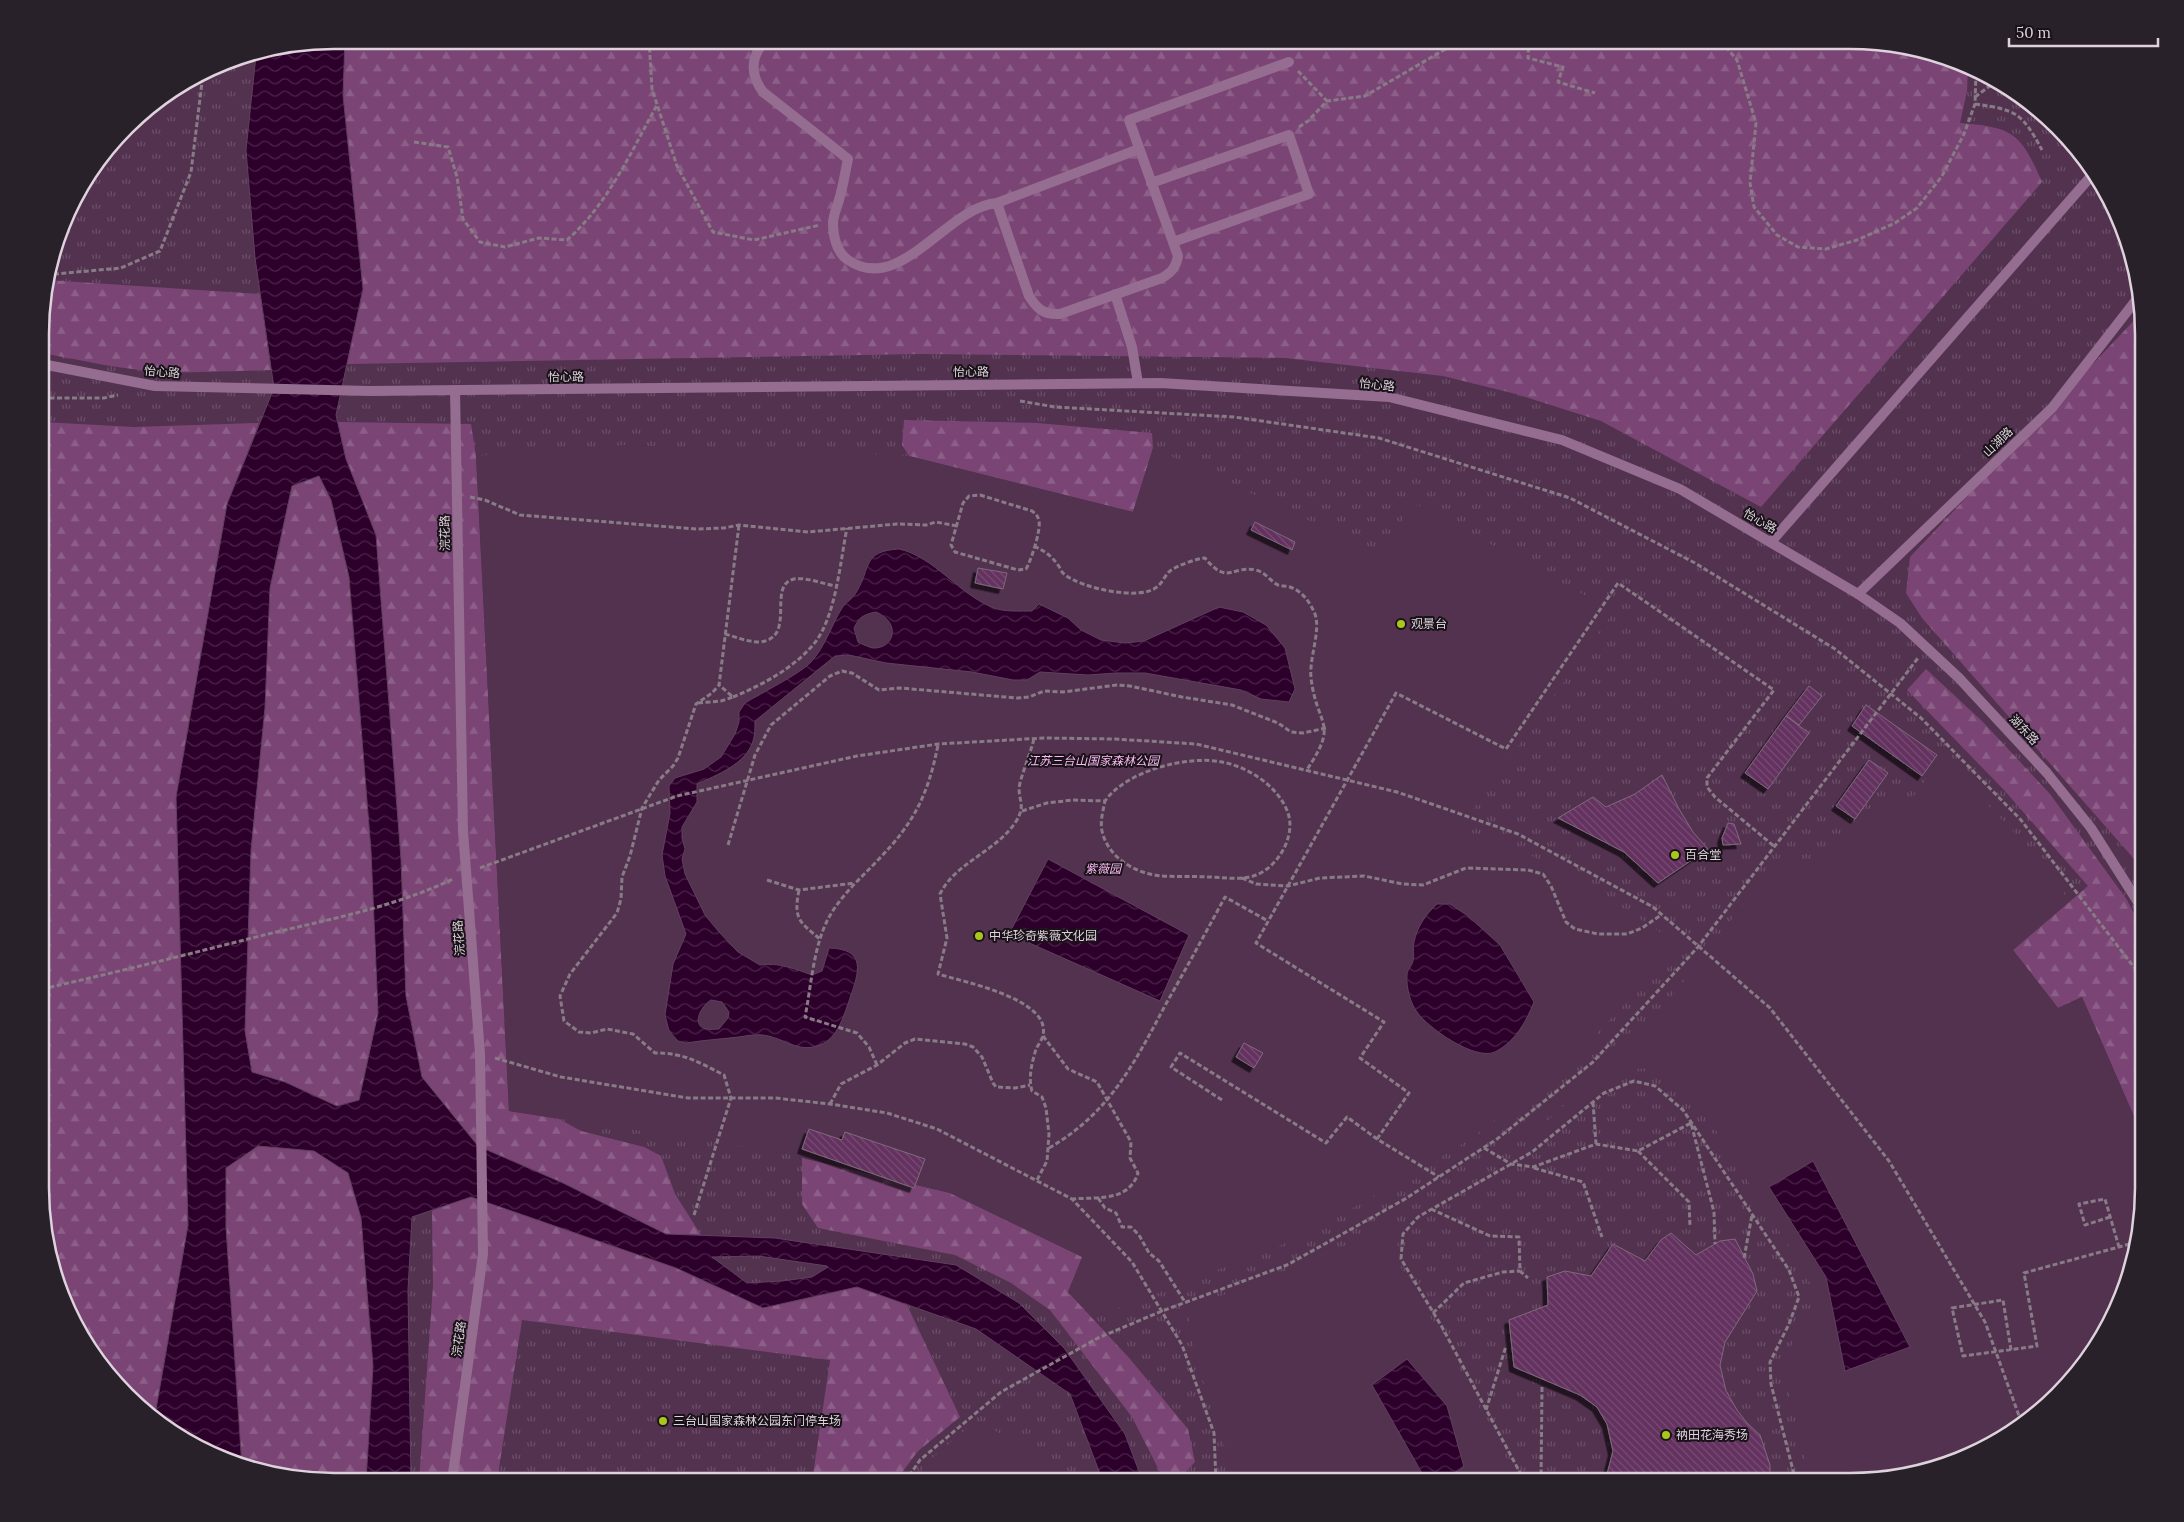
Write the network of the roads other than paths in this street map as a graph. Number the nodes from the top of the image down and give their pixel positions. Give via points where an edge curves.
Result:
1 (759, 49) edge
2 (1289, 62) dead end
3 (1140, 149) junction
4 (2089, 178) edge
5 (1151, 183) junction
6 (997, 203) junction
7 (1173, 242) junction
8 (1115, 294) junction
9 (2134, 302) edge
10 (49, 365) edge
11 (1138, 383) junction
12 (455, 390) junction
13 (1771, 542) junction
14 (1858, 594) junction
15 (2135, 897) edge
16 (453, 1473) edge

1 - 6 street via 752,69 758,86 848,159 833,222 837,248 853,264 882,268 900,262 978,207
2 - 3 street via 1129,120
3 - 5 street
3 - 6 street
4 - 13 street
5 - 7 street
5 - 7 street via 1289,135 1309,194
6 - 8 street via 1024,286 1042,312 1060,314
7 - 8 street via 1178,256 1171,272
8 - 11 street via 1132,347
9 - 14 street, 山湖路 via 2052,408
10 - 12 street, 怡心路 via 155,386
11 - 12 street, 怡心路
11 - 13 street, 怡心路 via 1389,397 1562,440 1680,489
12 - 16 street, 浣花路 via 463,831 480,1054 483,1254
13 - 14 street, 怡心路
14 - 15 street, 湖东路 via 1900,623 1959,678 2047,773 2091,828

